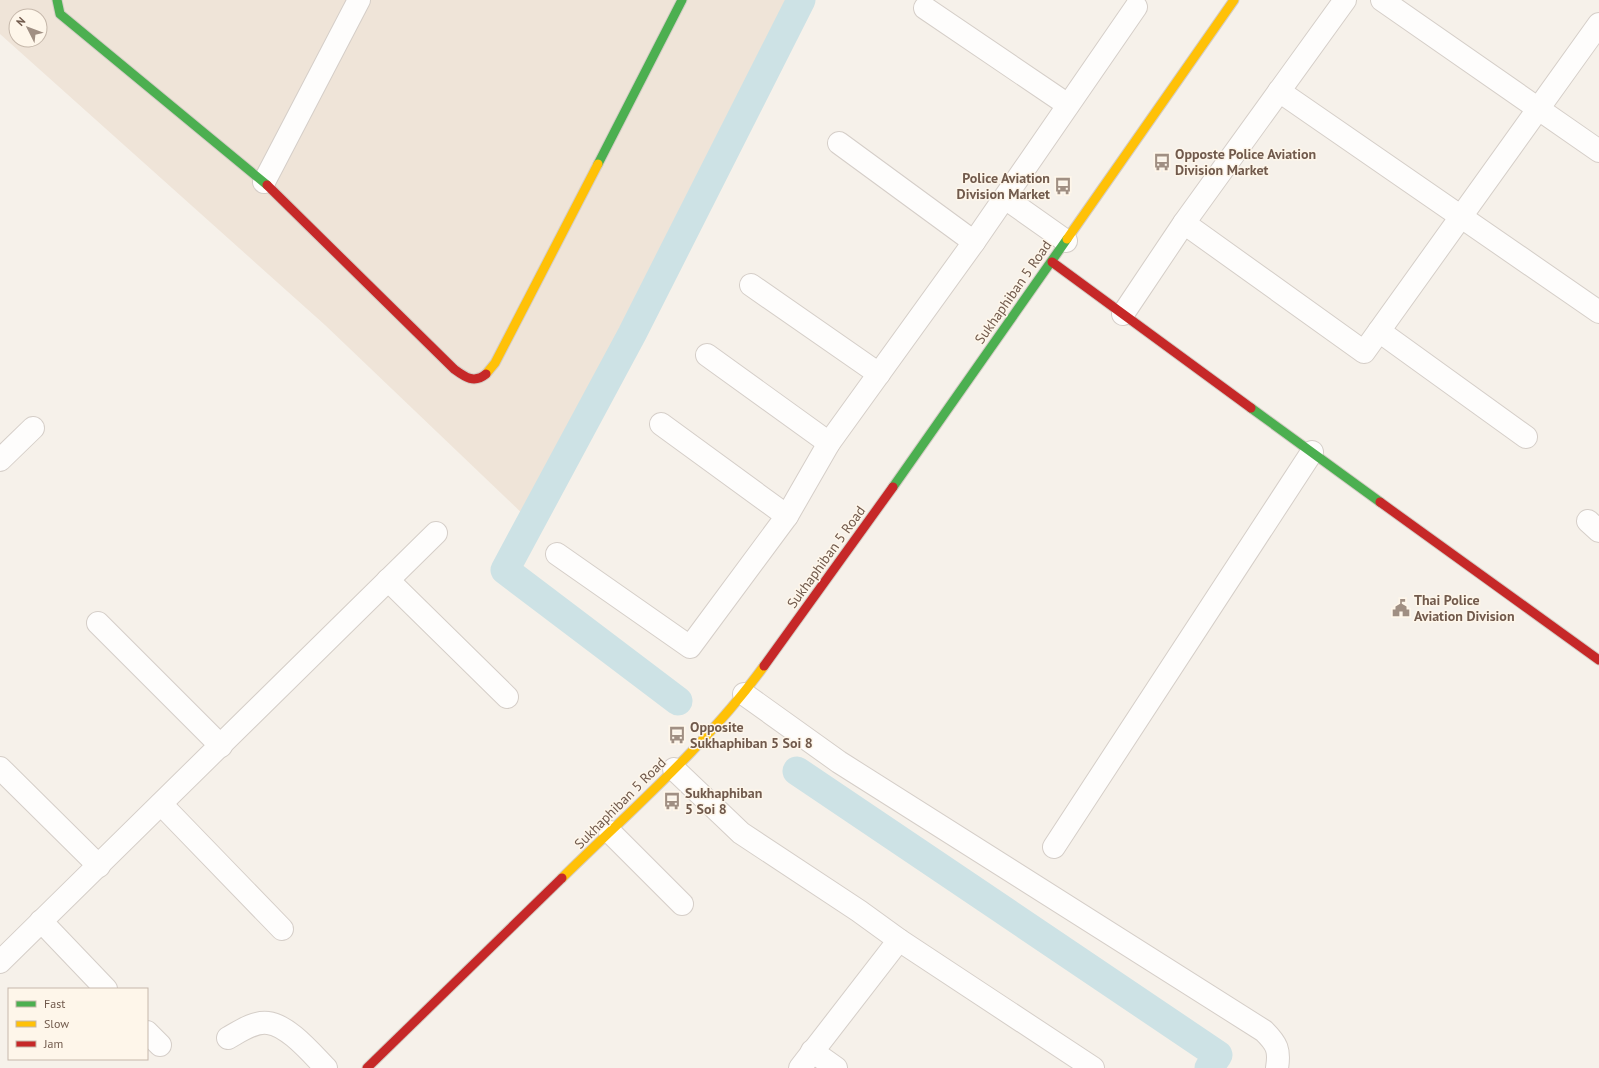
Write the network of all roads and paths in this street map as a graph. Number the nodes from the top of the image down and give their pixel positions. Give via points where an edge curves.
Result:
1 (57, 0) edge
2 (359, 0) edge
3 (682, 0) edge
4 (1234, 0) edge
5 (1345, 0) edge
6 (1382, 0) edge
7 (1136, 7) dead end
8 (925, 8) dead end
9 (1599, 24) edge
10 (1279, 91) junction
11 (1068, 106) junction
12 (1538, 109) junction
13 (839, 143) dead end
14 (1599, 151) edge
15 (264, 182) junction
16 (1005, 198) junction
17 (1461, 216) junction
18 (1184, 223) junction
19 (1066, 241) junction
20 (974, 242) junction
21 (1052, 262) junction
22 (751, 285) dead end
23 (1599, 312) edge
24 (1123, 314) junction
25 (1379, 331) junction
26 (707, 355) dead end
27 (879, 374) junction
28 (661, 424) dead end
29 (33, 428) dead end
30 (1526, 437) dead end
31 (829, 443) junction
32 (1312, 452) junction
33 (0, 460) edge
34 (787, 516) junction
35 (436, 533) dead end
36 (557, 554) dead end
37 (388, 580) junction
38 (98, 623) dead end
39 (1599, 660) edge
40 (744, 694) junction
41 (506, 697) dead end
42 (221, 746) junction
43 (0, 768) edge
44 (674, 769) junction
45 (161, 804) junction
46 (610, 832) junction
47 (1054, 847) dead end
48 (98, 866) junction
49 (682, 904) dead end
50 (41, 922) junction
51 (282, 929) dead end
52 (899, 940) junction
53 (0, 962) edge
54 (105, 988) edge
55 (228, 1038) dead end
56 (806, 1060) edge
57 (326, 1068) edge
58 (367, 1068) edge
59 (836, 1068) edge
60 (1093, 1068) edge
61 (1277, 1068) edge

1 - 15 street via 60,14
2 - 15 street
3 - 15 street via 495,363 483,378 475,381 466,379 454,369
4 - 19 street, Sukhaphiban 5 Road
5 - 10 street
6 - 12 street
7 - 11 street
8 - 11 street
9 - 12 street
10 - 17 street
10 - 18 street
11 - 16 street
12 - 14 street
12 - 17 street
13 - 20 street
16 - 19 street
16 - 20 street
17 - 23 street
17 - 25 street
18 - 24 street
18 - 25 street via 1364,352
19 - 21 street, Sukhaphiban 5 Road
20 - 27 street
21 - 24 street
21 - 40 street, Sukhaphiban 5 Road
22 - 27 street
24 - 32 street
25 - 30 street
26 - 31 street
27 - 31 street
28 - 34 street
29 - 33 street
31 - 34 street
32 - 39 street
32 - 47 street
34 - 36 street via 690,647
35 - 37 street
37 - 41 street
37 - 42 street
38 - 42 street
40 - 44 street, Sukhaphiban 5 Road
40 - 61 street via 839,762 1264,1031 1274,1042 1279,1055
42 - 45 street
43 - 48 street
44 - 46 street, Sukhaphiban 5 Road
44 - 52 street via 741,833
45 - 48 street
45 - 51 street
46 - 49 street
46 - 58 street, Sukhaphiban 5 Road
48 - 50 street
50 - 53 street
50 - 54 street
52 - 56 street
52 - 60 street
55 - 57 street via 253,1025 267,1022 279,1026 300,1042
56 - 59 street

